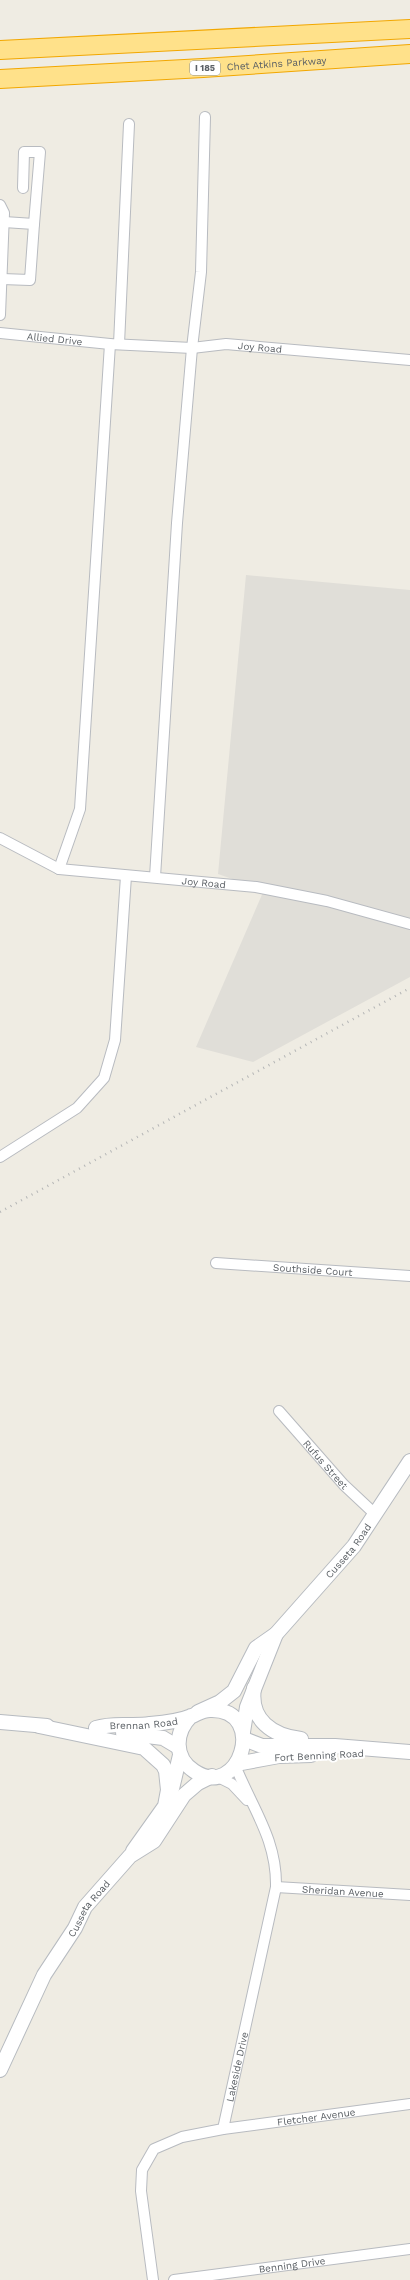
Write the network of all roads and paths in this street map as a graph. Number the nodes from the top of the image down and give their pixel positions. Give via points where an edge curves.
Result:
1 (410, 29) edge
2 (0, 50) edge
3 (410, 54) edge
4 (0, 79) edge
5 (205, 117) dead end
6 (129, 124) dead end
7 (23, 188) dead end
8 (3, 213) edge
9 (34, 224) junction
10 (2, 279) junction
11 (0, 315) edge
12 (0, 333) edge
13 (114, 344) junction
14 (192, 348) junction
15 (410, 360) edge
16 (0, 838) edge
17 (59, 869) junction
18 (126, 876) junction
19 (155, 877) junction
20 (410, 924) edge
21 (0, 1157) edge
22 (216, 1263) dead end
23 (410, 1276) edge
24 (279, 1411) dead end
25 (410, 1461) edge
26 (376, 1515) junction
27 (276, 1634) junction
28 (254, 1688) junction
29 (195, 1714) junction
30 (0, 1722) edge
31 (39, 1726) junction
32 (96, 1728) junction
33 (243, 1735) junction
34 (335, 1746) junction
35 (377, 1750) junction
36 (179, 1751) junction
37 (410, 1752) edge
38 (236, 1765) junction
39 (214, 1776) junction
40 (164, 1806) junction
41 (253, 1806) junction
42 (130, 1856) junction
43 (276, 1887) junction
44 (410, 1895) edge
45 (0, 2070) edge
46 (410, 2104) edge
47 (223, 2129) junction
48 (410, 2249) edge
49 (153, 2280) edge
50 (174, 2280) edge

1 - 2 highway
3 - 4 highway, Chet Atkins Parkway / I 185
5 - 14 street via 201,272
6 - 13 street
7 - 9 street via 24,152 40,152
8 - 9 street
8 - 10 street
9 - 10 street via 30,280
10 - 11 street
12 - 13 street, Allied Drive
13 - 14 street, Joy Road
13 - 17 street via 80,809
14 - 15 street, Joy Road via 226,344
14 - 19 street via 177,523
16 - 17 street, Joy Road
17 - 18 street, Joy Road
18 - 19 street, Joy Road
18 - 21 street via 115,1040 104,1078 77,1108
19 - 20 street, Joy Road via 256,887 327,901
22 - 23 street, Southside Court
24 - 26 street, Rufus Street via 344,1485
25 - 26 street, Cusseta Road
26 - 27 street, Cusseta Road via 354,1546
27 - 28 street, Cusseta Road
27 - 29 street, Cusseta Road via 256,1648 234,1691 220,1702
28 - 33 street, Cusseta Road via 247,1707
28 - 34 street via 254,1705 266,1727 287,1738
29 - 32 street, Brennan Road via 149,1725 105,1725
29 - 33 street via 214,1710 228,1714
29 - 36 street via 181,1730
30 - 31 street, Brennan Road
31 - 32 street, Brennan Road
31 - 40 street via 137,1746 151,1752 166,1771 168,1790
32 - 36 street, Brennan Road via 109,1732 163,1738
33 - 34 street, Fort Benning Road via 262,1746
33 - 38 street via 243,1752
34 - 35 street, Fort Benning Road
35 - 37 street, Fort Benning Road
35 - 38 street, Fort Benning Road via 364,1753 279,1756
36 - 39 street via 193,1770
36 - 40 street via 175,1785
38 - 39 street
38 - 41 street, Lakeside Drive
39 - 41 street, Lakeside Drive via 232,1784
39 - 42 street, Cusseta Road via 198,1782 184,1795 154,1840
40 - 42 street
41 - 43 street, Lakeside Drive via 262,1820 272,1848
42 - 45 street, Cusseta Road via 85,1907 75,1928 51,1962
43 - 44 street, Sheridan Avenue
43 - 47 street, Lakeside Drive
46 - 47 street, Fletcher Avenue
47 - 49 street via 182,2137 154,2149 142,2170 140,2191
48 - 50 street, Benning Drive

